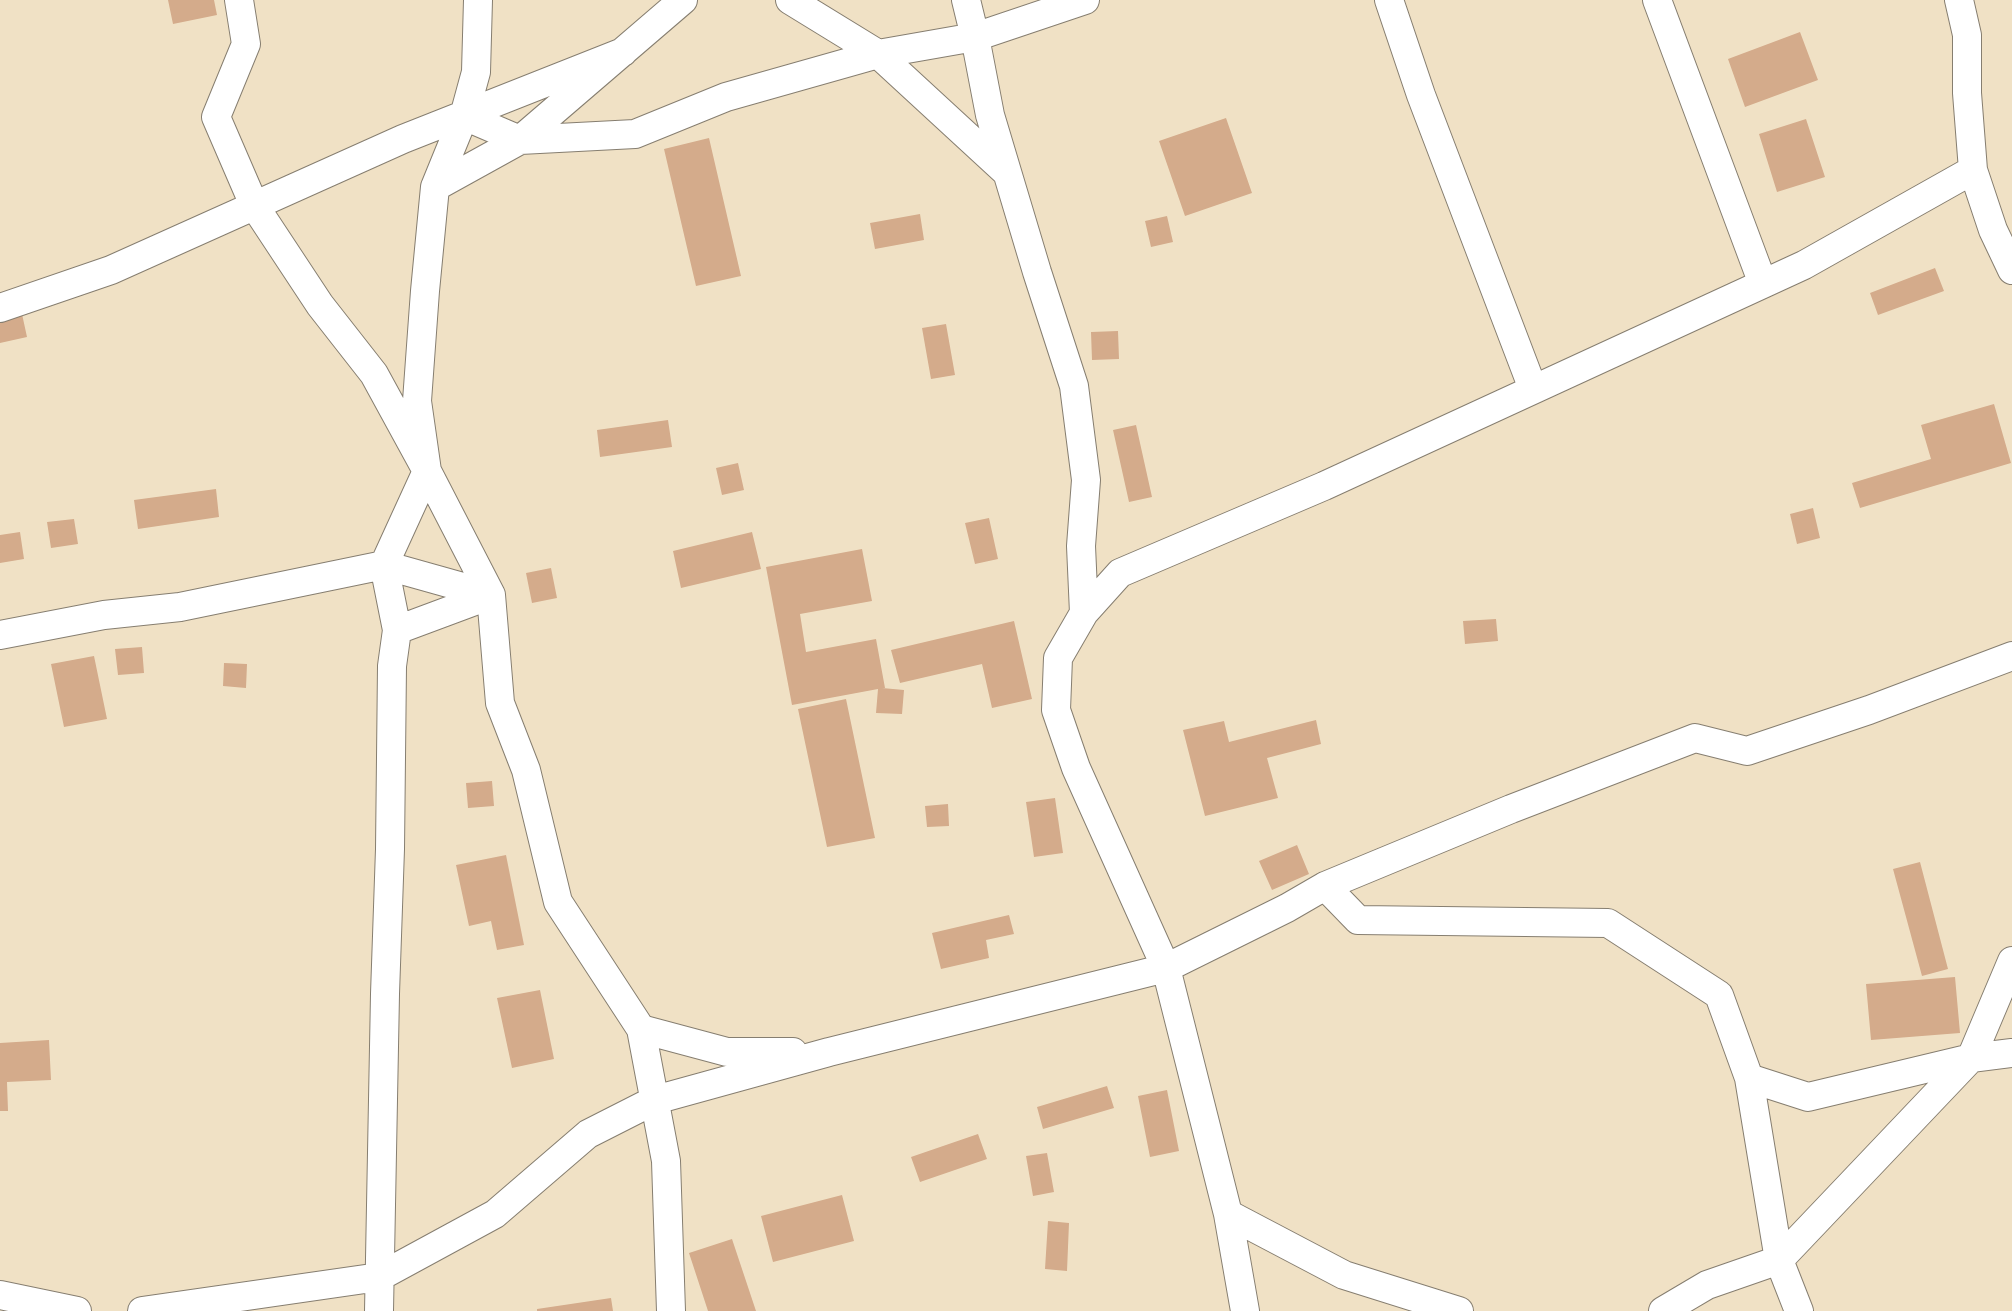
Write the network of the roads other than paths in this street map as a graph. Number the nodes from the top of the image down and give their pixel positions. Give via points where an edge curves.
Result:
1 (239, 0) edge
2 (478, 0) edge
3 (683, 0) edge
4 (790, 0) edge
5 (966, 0) edge
6 (1085, 0) edge
7 (1388, 0) edge
8 (1657, 0) edge
9 (1959, 0) edge
10 (1969, 0) edge
11 (1967, 35) junction
12 (975, 37) junction
13 (623, 52) junction
14 (878, 54) junction
15 (464, 116) junction
16 (520, 140) junction
17 (1005, 170) junction
18 (1973, 170) junction
19 (435, 187) junction
20 (254, 204) junction
21 (2012, 270) edge
22 (1763, 284) junction
23 (0, 308) edge
24 (1533, 389) junction
25 (427, 470) junction
26 (384, 565) junction
27 (490, 595) junction
28 (1084, 613) junction
29 (397, 630) junction
30 (0, 635) edge
31 (2012, 656) edge
32 (1325, 886) junction
33 (2012, 961) edge
34 (1166, 968) junction
35 (641, 1029) junction
36 (829, 1052) junction
37 (2012, 1053) edge
38 (1971, 1058) junction
39 (1749, 1078) junction
40 (655, 1100) junction
41 (1228, 1214) junction
42 (1779, 1260) junction
43 (379, 1277) junction
44 (0, 1294) edge
45 (77, 1311) edge
46 (142, 1311) edge
47 (379, 1311) edge
48 (671, 1311) edge
49 (1245, 1311) edge
50 (1459, 1311) edge
51 (1663, 1311) edge
52 (1799, 1311) edge

1 - 20 street via 246,44 216,117
2 - 15 street via 476,72
3 - 13 street
4 - 14 street
5 - 12 street
6 - 12 street
7 - 24 street
8 - 22 street
9 - 11 street
10 - 11 street
11 - 18 street via 1967,93
12 - 14 street
12 - 17 street via 990,115
13 - 15 street
13 - 16 street
14 - 16 street via 726,97 635,134
14 - 17 street
15 - 16 street
15 - 19 street
15 - 20 street
16 - 19 street
17 - 28 street via 1074,386 1086,480 1081,546
18 - 21 street via 1993,230
18 - 22 street via 1804,265
19 - 25 street via 417,401
20 - 23 street via 111,270
20 - 25 street via 320,305 374,374
22 - 24 street
24 - 28 street via 1324,486 1120,572
25 - 26 street
25 - 27 street
26 - 27 street
26 - 29 street
26 - 30 street via 180,608 104,615
27 - 29 street
27 - 35 street via 500,703 526,770 558,902
28 - 34 street via 1058,658 1056,710 1076,768
29 - 43 street via 392,666
31 - 32 street via 1869,710 1747,750 1695,738
32 - 34 street
32 - 39 street via 1358,920 1608,923 1719,994
33 - 38 street
34 - 36 street
34 - 41 street
35 - 36 street via 727,1052
35 - 40 street
36 - 40 street
37 - 38 street
38 - 39 street via 1808,1097
38 - 42 street
39 - 42 street
40 - 43 street via 588,1134 495,1214
40 - 48 street via 666,1161
41 - 49 street
41 - 50 street via 1344,1275
42 - 51 street via 1708,1285
42 - 52 street
43 - 46 street
43 - 47 street
44 - 45 street

